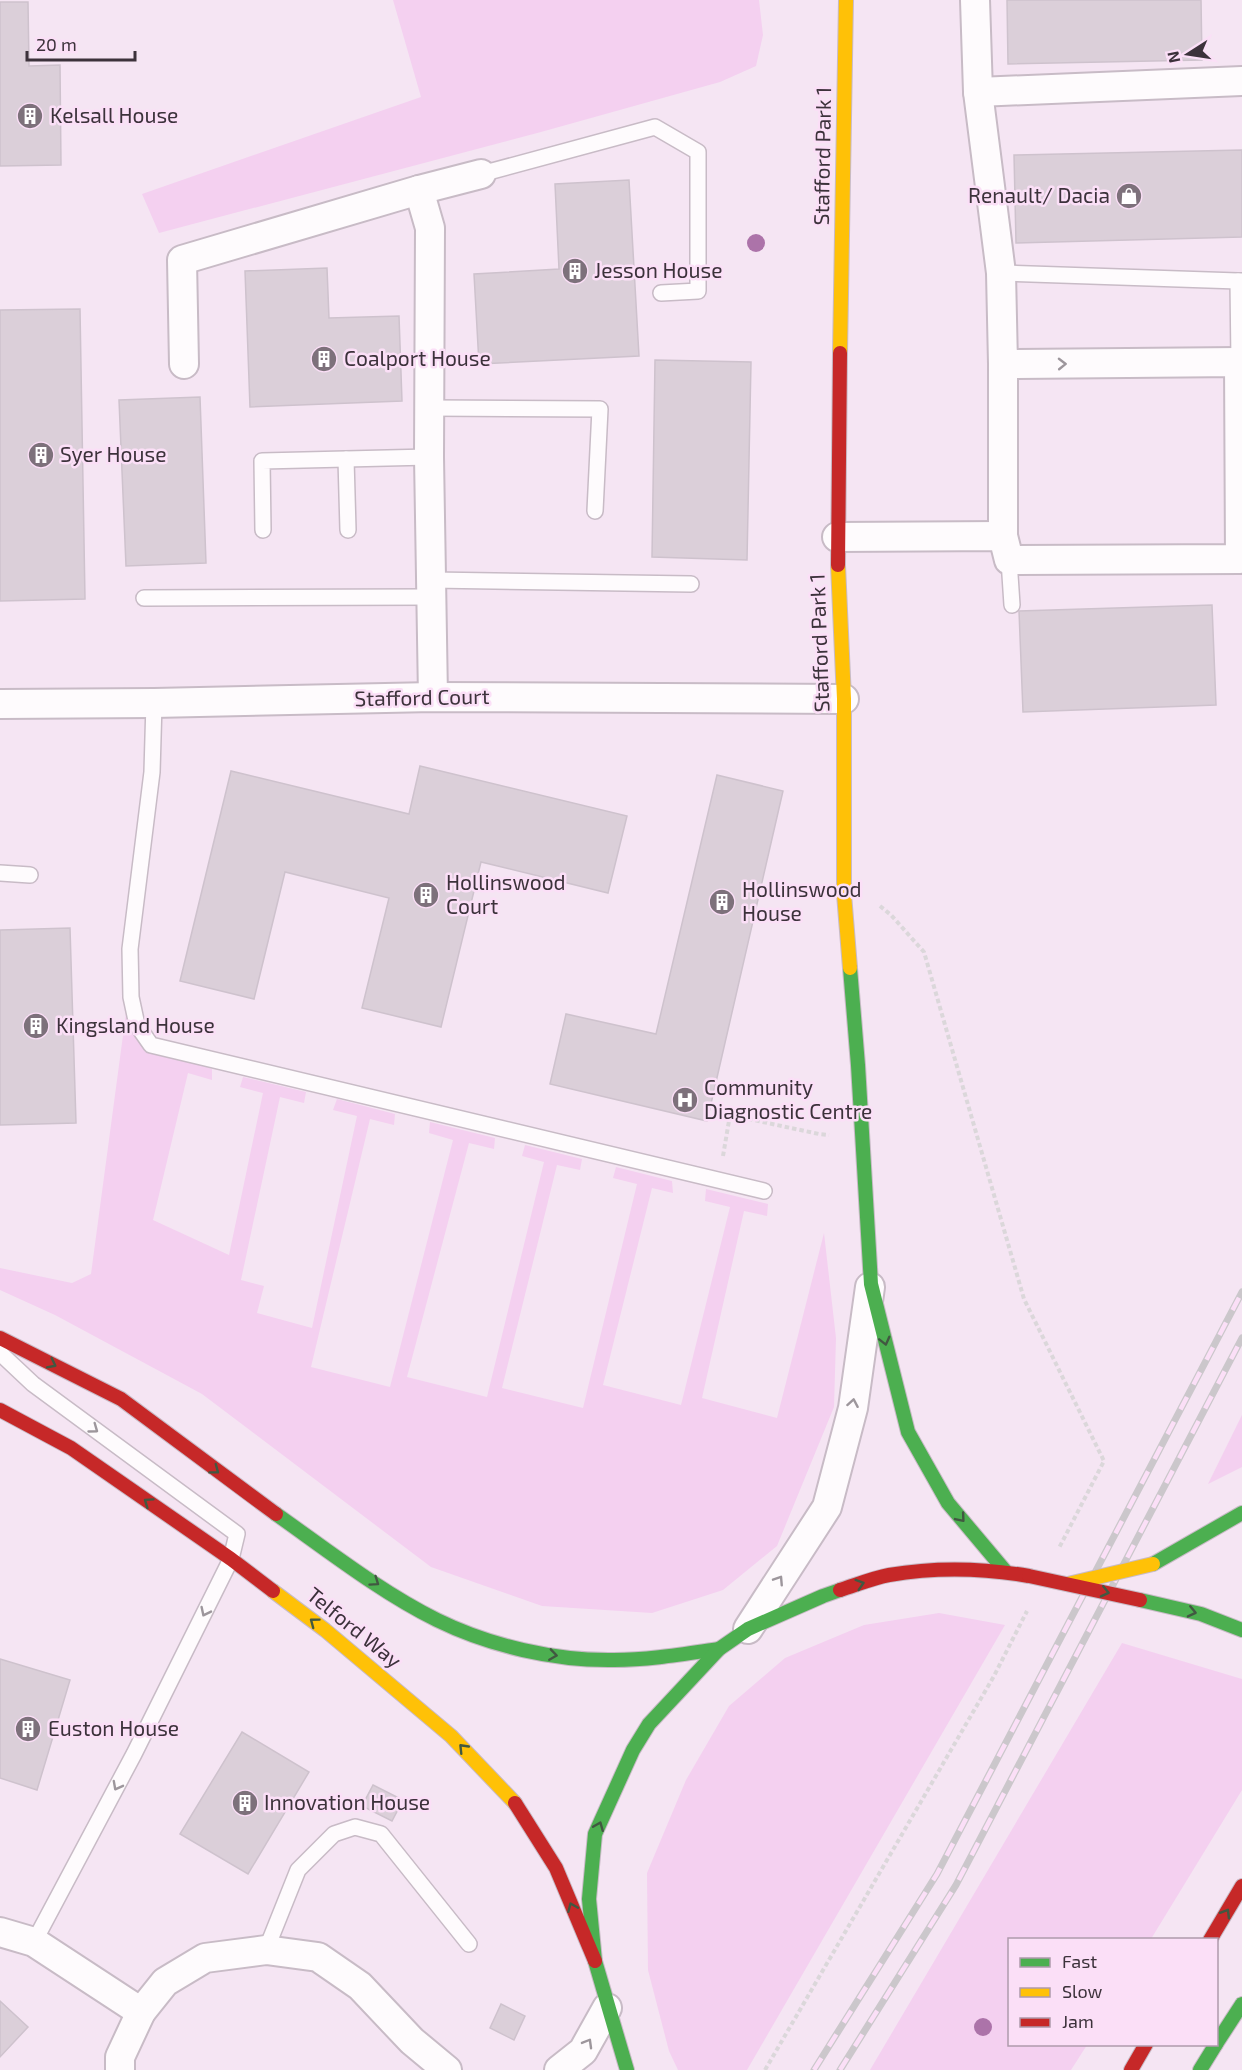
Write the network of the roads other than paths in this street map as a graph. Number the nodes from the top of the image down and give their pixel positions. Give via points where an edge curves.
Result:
1 (846, 0) edge
2 (975, 0) edge
3 (1242, 81) edge
4 (978, 92) junction
5 (481, 174) joint
6 (419, 190) junction
7 (1001, 273) junction
8 (1240, 281) edge
9 (661, 293) dead end
10 (1239, 362) junction
11 (184, 363) dead end
12 (1003, 364) junction
13 (430, 408) junction
14 (429, 457) junction
15 (346, 459) junction
16 (595, 511) dead end
17 (263, 530) dead end
18 (348, 530) dead end
19 (837, 537) junction
20 (1006, 548) junction
21 (1241, 561) edge
22 (691, 584) dead end
23 (432, 588) junction
24 (144, 598) dead end
25 (1012, 605) dead end
26 (433, 697) junction
27 (844, 699) junction
28 (154, 703) junction
29 (0, 704) edge
30 (0, 873) edge
31 (30, 875) dead end
32 (764, 1191) dead end
33 (871, 1284) junction
34 (0, 1338) edge
35 (0, 1353) edge
36 (0, 1410) edge
37 (1242, 1513) edge
38 (231, 1559) junction
39 (1006, 1572) junction
40 (1068, 1584) junction
41 (747, 1629) junction
42 (1242, 1630) edge
43 (719, 1649) junction
44 (1242, 1886) edge
45 (0, 1932) edge
46 (1211, 1938) edge
47 (34, 1942) junction
48 (469, 1944) dead end
49 (266, 1950) junction
50 (595, 1961) junction
51 (1242, 2004) edge
52 (607, 2008) junction
53 (141, 2012) junction
54 (1218, 2041) edge
55 (1145, 2046) edge
56 (1215, 2046) edge
57 (120, 2070) edge
58 (447, 2070) edge
59 (560, 2070) edge
60 (627, 2070) edge
61 (1131, 2070) edge
62 (1200, 2070) edge

1 - 19 main road, Stafford Park 1
2 - 4 street
3 - 4 street
4 - 7 street
5 - 6 street
5 - 9 lane via 655,127 699,152 698,291
6 - 11 street via 182,260
6 - 13 street via 430,228
7 - 8 lane
7 - 12 street
8 - 10 lane
12 -> 10 street
10 - 21 street
12 - 20 street
13 - 14 street
13 - 16 lane via 600,410
14 - 15 lane
14 - 23 street
15 - 17 lane via 262,460
15 - 18 lane
19 - 20 street
19 - 27 main road, Stafford Park 1
20 - 21 street
20 - 25 lane
22 - 23 lane
23 - 24 lane
23 - 26 street
26 - 27 street, Stafford Court
26 - 28 street, Stafford Court
27 - 33 main road, Stafford Park 1 via 843,894
28 - 29 street, Stafford Court
28 - 32 lane via 152,772 130,949 135,1016 151,1045
30 - 31 lane
33 -> 39 main road, Stafford Park 1 via 908,1432 948,1503
41 -> 33 street via 827,1508 853,1408
34 -> 43 main road via 121,1399 283,1519 437,1620 491,1642 552,1655 613,1660
35 -> 38 lane via 33,1384 237,1534
38 -> 36 main road, Telford Way via 71,1448
37 - 40 main road, bridge via 1153,1563
38 -> 47 lane
50 -> 38 main road, Telford Way via 556,1868 512,1798 442,1728 325,1630
39 - 40 main road, bridge
41 -> 39 main road via 823,1596 888,1575 949,1569
40 -> 42 main road, bridge via 1201,1614
41 - 43 main road
50 -> 43 main road via 589,1899 595,1834 649,1724
46 -> 44 main road
45 - 47 street
47 - 53 street
48 - 49 lane via 381,1834 355,1827 334,1834 298,1869
49 - 53 street via 205,1958 165,1982
49 - 58 street via 318,1957 360,1986 412,2041
50 - 52 main road
51 - 54 main road
59 -> 52 street via 583,2051
52 - 60 main road
53 - 57 street via 120,2057
55 - 61 main road
56 - 62 main road

